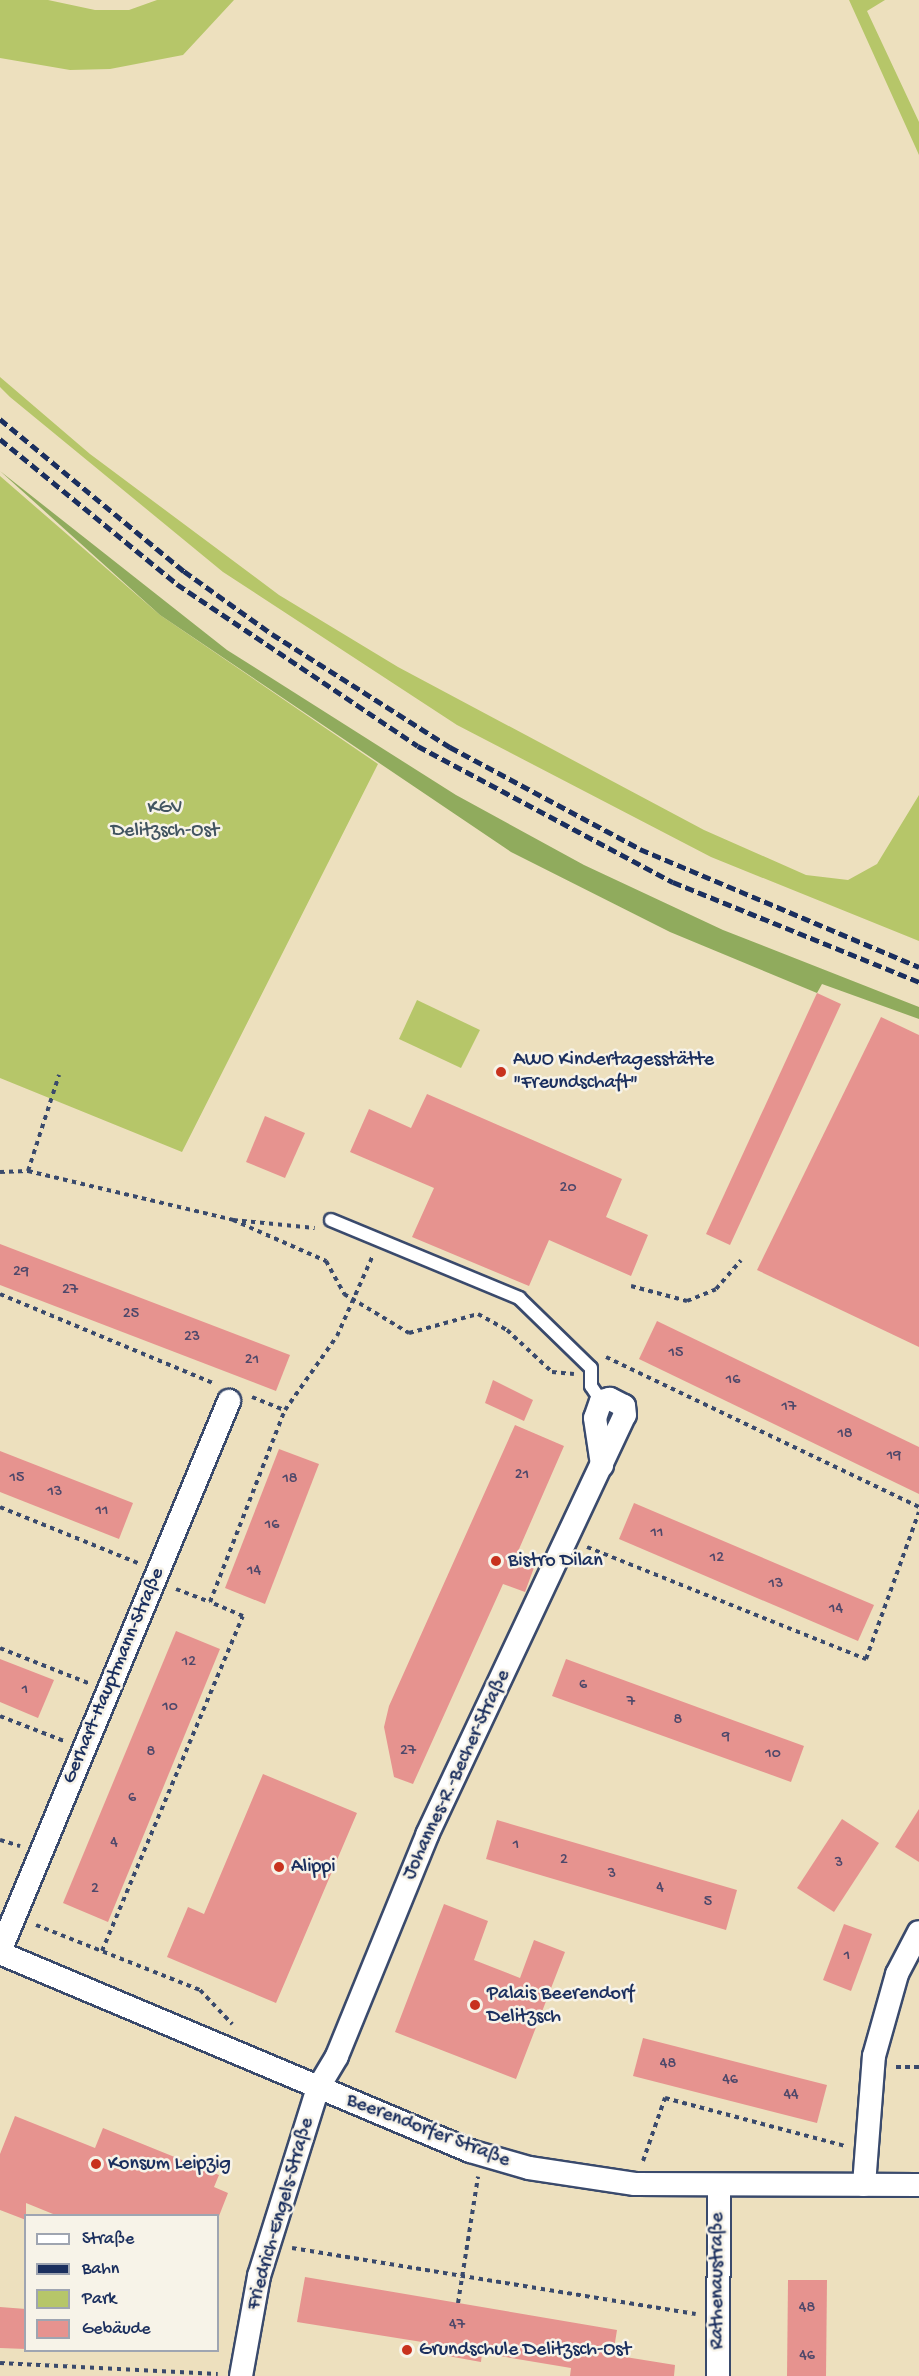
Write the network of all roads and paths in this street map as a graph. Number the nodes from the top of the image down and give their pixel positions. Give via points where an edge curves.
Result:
1 (59, 1076) dead end
2 (28, 1171) junction
3 (0, 1172) edge
4 (232, 1220) junction
5 (331, 1220) joint
6 (380, 1240) junction
7 (741, 1260) dead end
8 (631, 1286) dead end
9 (0, 1293) edge
10 (352, 1301) junction
11 (600, 1354) dead end
12 (591, 1368) junction
13 (230, 1392) junction
14 (601, 1401) joint
15 (919, 1507) edge
16 (919, 1512) edge
17 (567, 1539) junction
18 (210, 1602) dead end
19 (0, 1648) edge
20 (108, 1691) junction
21 (0, 1716) edge
22 (84, 1749) junction
23 (15, 1916) junction
24 (919, 1932) edge
25 (102, 1951) junction
26 (0, 1952) edge
27 (237, 2029) dead end
28 (318, 2088) junction
29 (866, 2152) junction
30 (484, 2156) junction
31 (635, 2184) junction
32 (919, 2184) edge
33 (864, 2185) junction
34 (719, 2186) junction
35 (269, 2244) junction
36 (462, 2279) junction
37 (458, 2303) dead end
38 (717, 2318) junction
39 (0, 2363) edge
40 (241, 2375) edge
41 (718, 2376) edge

1 - 2 path
2 - 3 path
2 - 4 path
4 - 5 path via 317,1228
4 - 10 path via 326,1262
5 - 6 lane
6 - 10 path
6 - 12 lane via 519,1298
7 - 8 path via 716,1289 687,1301
9 - 13 path
10 - 12 path via 409,1333 478,1314 507,1330 552,1372 568,1376
10 - 13 path via 337,1336 285,1410
11 - 15 path
12 - 14 lane via 591,1386
13 - 20 street, Gerhart-Hauptmann-Straße
14 - 17 street, Johannes-R.-Becher-Straße via 595,1418 602,1465
16 - 17 path via 866,1659
17 - 28 street, Johannes-R.-Becher-Straße via 427,1835 337,2056
18 - 25 path via 243,1616
19 - 20 path
20 - 22 street, Gerhart-Hauptmann-Straße
21 - 22 path
22 - 23 street, Gerhart-Hauptmann-Straße
23 - 25 path
23 - 26 street, Gerhart-Hauptmann-Straße
24 - 29 street via 897,1974 874,2056
25 - 27 path via 200,1990
26 - 28 street, Beerendorfer Straße
28 - 30 street, Beerendorfer Straße
28 - 35 street, Friedrich-Engels-Straße
29 - 31 path via 665,2098
29 - 33 street
30 - 31 street, Beerendorfer Straße
30 - 36 path
31 - 34 street, Beerendorfer Straße
32 - 33 street, Beerendorfer Straße
33 - 34 street, Beerendorfer Straße
34 - 38 street, Rathenaustraße
35 - 36 path
35 - 40 street, Friedrich-Engels-Straße
36 - 37 path
36 - 38 path
38 - 41 street, Rathenaustraße
39 - 40 path

